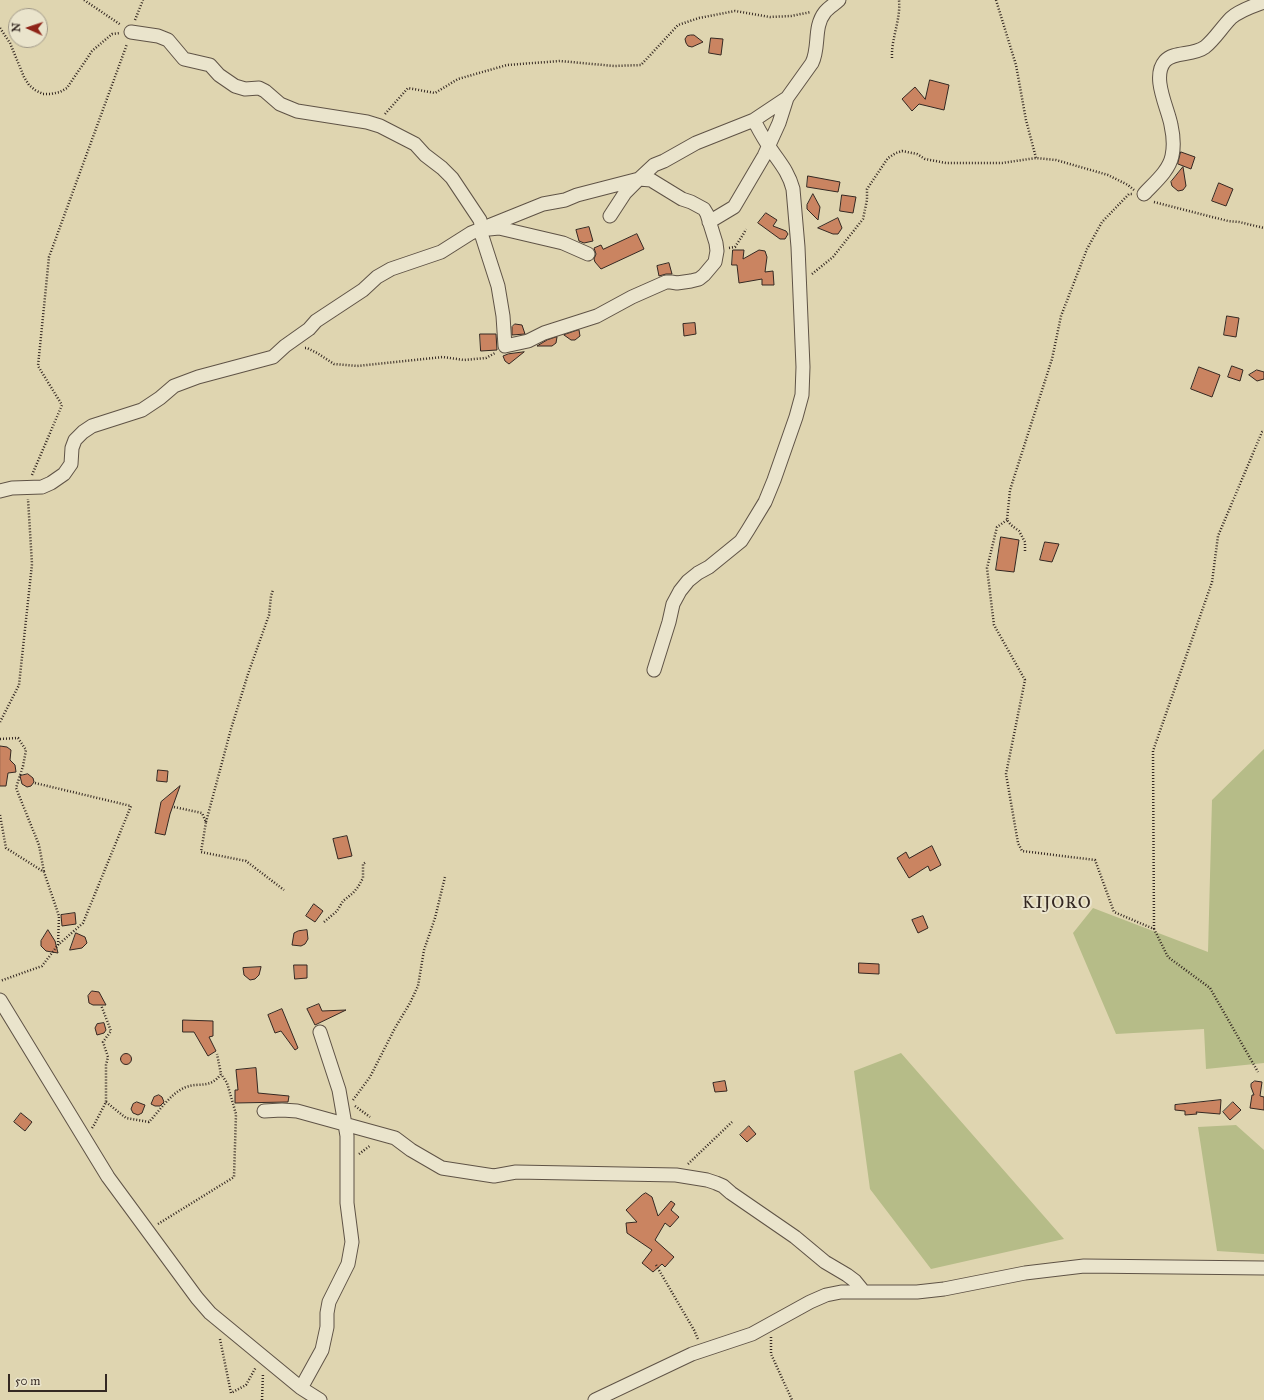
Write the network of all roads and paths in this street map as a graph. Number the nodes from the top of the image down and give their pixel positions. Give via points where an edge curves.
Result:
1 (84, 0) edge
2 (143, 0) edge
3 (840, 0) edge
4 (899, 0) edge
5 (996, 0) edge
6 (1264, 2) edge
7 (826, 11) junction
8 (0, 28) edge
9 (131, 32) junction
10 (892, 58) dead end
11 (787, 98) junction
12 (754, 120) junction
13 (367, 122) junction
14 (768, 146) junction
15 (1036, 158) junction
16 (639, 179) junction
17 (1144, 194) junction
18 (610, 216) dead end
19 (709, 222) junction
20 (1264, 228) edge
21 (746, 229) dead end
22 (480, 230) junction
23 (717, 251) junction
24 (588, 254) dead end
25 (799, 284) junction
26 (505, 346) junction
27 (299, 349) dead end
28 (1264, 431) edge
29 (27, 488) junction
30 (0, 491) edge
31 (1007, 520) junction
32 (1025, 552) dead end
33 (273, 590) dead end
34 (654, 670) dead end
35 (0, 722) edge
36 (0, 739) edge
37 (35, 783) dead end
38 (174, 807) dead end
39 (0, 815) edge
40 (206, 822) junction
41 (366, 862) dead end
42 (44, 872) junction
43 (444, 877) dead end
44 (284, 890) dead end
45 (324, 922) dead end
46 (1154, 929) junction
47 (58, 945) junction
48 (0, 981) edge
49 (0, 1000) edge
50 (101, 1005) dead end
51 (320, 1032) dead end
52 (216, 1054) dead end
53 (1258, 1072) dead end
54 (221, 1074) junction
55 (106, 1102) junction
56 (264, 1111) dead end
57 (374, 1120) dead end
58 (732, 1122) dead end
59 (345, 1125) junction
60 (82, 1136) junction
61 (383, 1136) junction
62 (347, 1168) junction
63 (676, 1175) junction
64 (147, 1231) junction
65 (656, 1265) dead end
66 (1264, 1268) edge
67 (864, 1292) junction
68 (219, 1320) junction
69 (770, 1324) junction
70 (703, 1351) junction
71 (263, 1356) junction
72 (301, 1388) junction
73 (262, 1400) edge
74 (320, 1400) edge
75 (595, 1400) edge
76 (792, 1400) edge

1 - 9 path
2 - 9 path
3 - 7 street
4 - 10 path
5 - 15 path via 1016,65
6 - 17 street via 1232,17 1203,48 1173,56 1163,64 1161,89 1172,126 1172,156 1163,173
7 - 11 street via 818,26 815,57
7 - 13 path via 770,17 736,11 699,18 678,25 641,65 614,66 560,61 507,65 458,79 435,93 408,88 386,114
8 - 9 path via 10,43 28,85 39,92 51,94 67,88 92,50 112,34
9 - 13 street via 168,40 184,59 210,65 235,86 245,89 260,88 280,104 297,111
9 - 29 path via 48,257 38,366 62,405
11 - 12 street
11 - 14 street
12 - 14 street
12 - 16 street via 654,165
13 - 22 street via 415,144 442,168 452,178 480,220
14 - 19 street via 734,207
14 - 25 street via 784,166 793,188
15 - 17 path via 1056,160 1108,175
15 - 25 path via 1002,163 946,163 925,159 912,152 896,153 888,158 867,189 863,219 833,257
16 - 18 street via 625,193
16 - 19 street via 651,180 682,199 698,205 704,209
16 - 22 street via 543,204
17 - 20 path via 1155,203
17 - 31 path via 1129,194 1122,200 1102,222 1087,249 1061,316 1052,359 1010,490
19 - 23 street
21 - 23 path via 734,247
22 - 24 street via 507,229 563,243
22 - 26 street via 498,286
22 - 29 street via 441,252 391,269 316,321 273,357 174,386 142,410 92,426 75,440 71,464 64,474 42,487
23 - 26 street via 714,265 699,279 666,282 597,316 544,332 528,341
25 - 34 street via 802,395 774,480 765,502 741,541 688,581 680,591 673,604
26 - 27 path via 486,358 464,360 443,357 357,366 334,364 307,348
28 - 46 path via 1218,536 1212,582 1153,751
29 - 30 street
29 - 35 path via 32,564 19,685
31 - 32 path via 1019,531 1025,542
31 - 46 path via 997,527 987,568 994,624 1025,680 1006,774 1018,843 1022,851 1095,860 1114,912
33 - 40 path via 269,615 231,729
36 - 42 path via 18,738 26,750 16,788 39,845
37 - 47 path via 131,806 83,923
38 - 40 path via 202,813
39 - 42 path via 6,848
40 - 44 path via 201,852 246,862
41 - 45 path via 363,864 358,887
42 - 47 path via 59,916
43 - 57 path via 435,918 425,946 418,986 370,1077 350,1103
46 - 53 path via 1168,957 1210,988
47 - 48 path via 42,966
49 - 60 street
50 - 55 path via 111,1031 103,1042 108,1056
51 - 59 street via 339,1090
52 - 54 path
54 - 55 path via 214,1081 187,1087 174,1095 149,1122 126,1118
54 - 64 path via 227,1083 236,1114 234,1177
55 - 60 path via 94,1125
56 - 59 street via 297,1111
58 - 63 path
59 - 61 street
59 - 62 street
60 - 64 street
61 - 62 path via 356,1157
61 - 63 street via 396,1138 442,1168 482,1175 494,1176 516,1172
62 - 72 street via 347,1203 352,1242 348,1264 329,1302 322,1350
63 - 67 street via 707,1180 723,1186 795,1237 825,1262 855,1281
64 - 68 street via 197,1298
65 - 70 path via 694,1330
66 - 67 street via 1084,1266 1025,1273 944,1289
67 - 69 street via 826,1295
68 - 71 street
68 - 71 path via 219,1333 231,1393 246,1385
69 - 70 street via 752,1334
69 - 76 path via 771,1354
70 - 75 street
71 - 72 street
71 - 73 path
72 - 74 street

